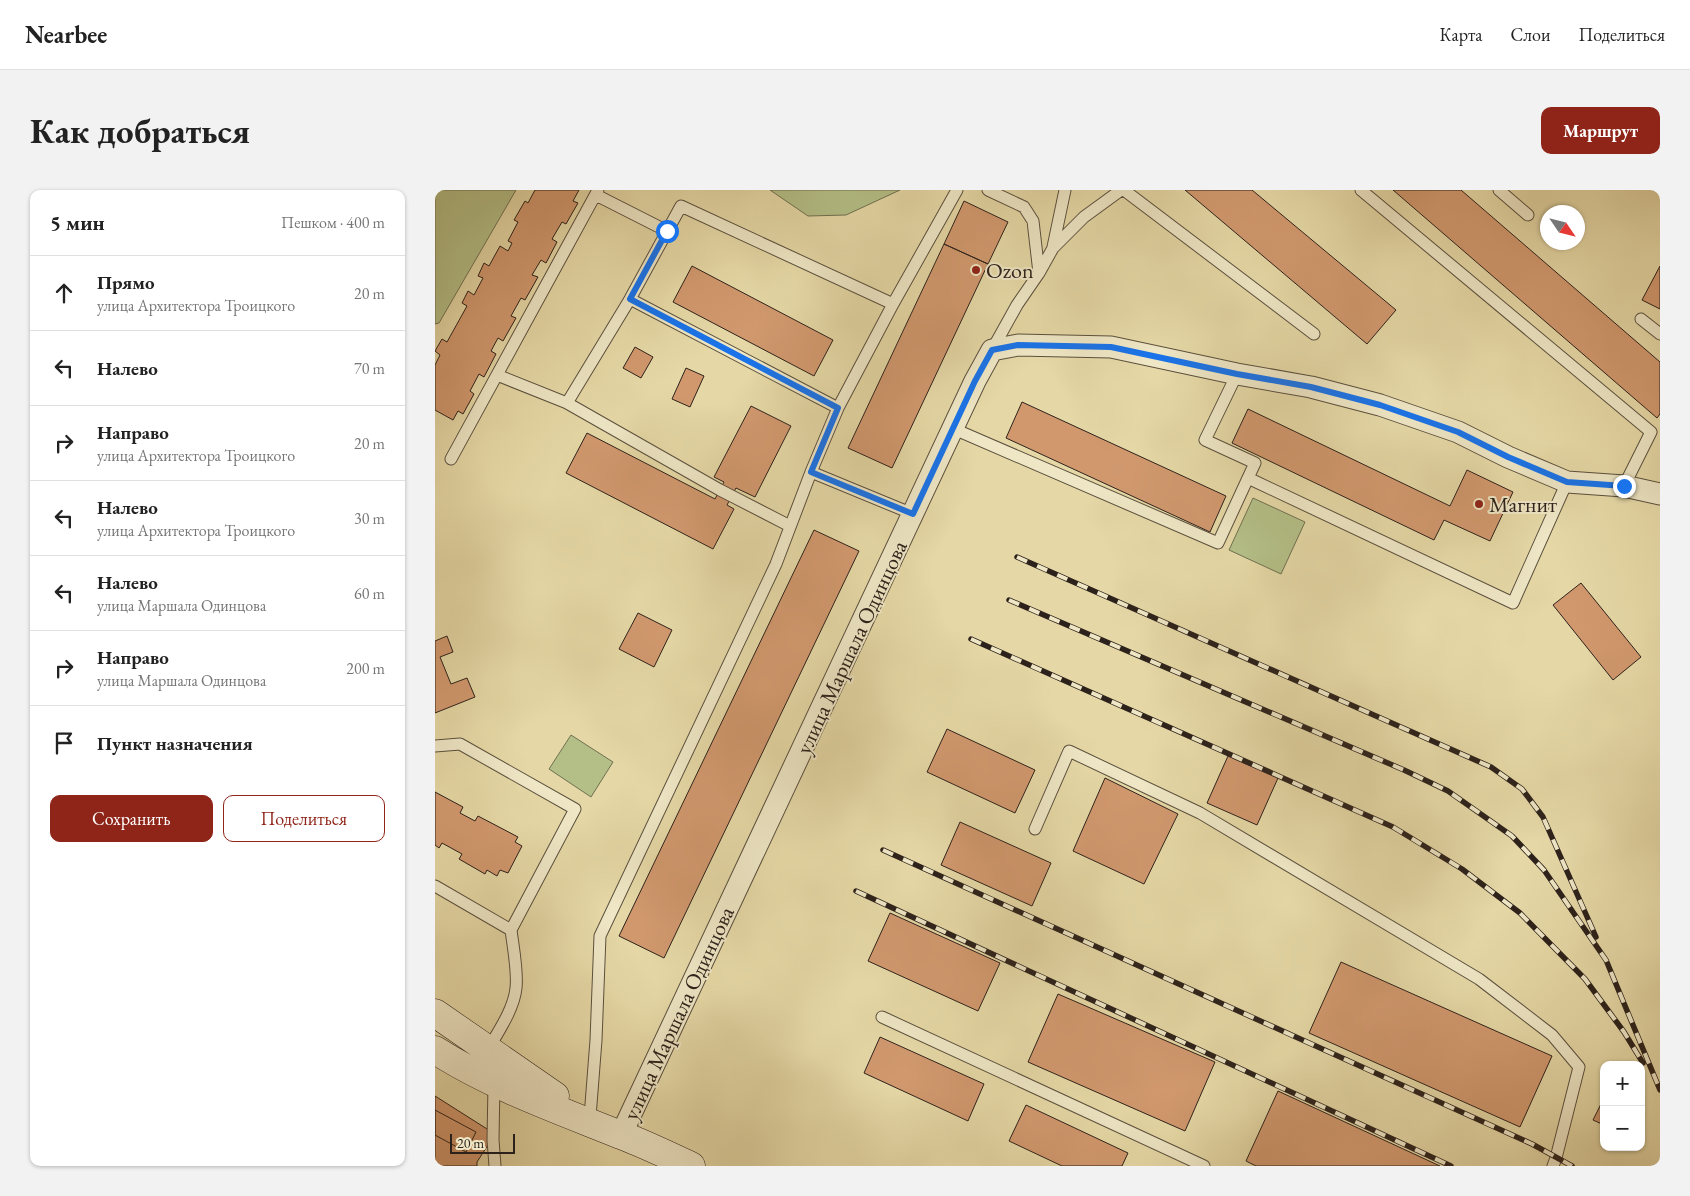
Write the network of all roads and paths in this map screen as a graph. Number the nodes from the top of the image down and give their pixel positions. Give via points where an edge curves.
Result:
1 (957, 190) edge
2 (988, 190) edge
3 (1065, 190) edge
4 (1122, 190) edge
5 (1361, 190) edge
6 (1499, 190) edge
7 (597, 192) edge
8 (1529, 215) dead end
9 (667, 231) junction
10 (1053, 248) junction
11 (1039, 273) junction
12 (630, 299) junction
13 (893, 304) junction
14 (1641, 320) dead end
15 (1314, 334) dead end
16 (1660, 334) edge
17 (992, 350) junction
18 (1237, 374) junction
19 (497, 375) junction
20 (567, 403) junction
21 (838, 408) junction
22 (953, 429) junction
23 (451, 459) dead end
24 (811, 472) junction
25 (1248, 478) junction
26 (1567, 482) junction
27 (1624, 486) junction
28 (1660, 494) edge
29 (913, 514) junction
30 (790, 526) junction
31 (435, 746) edge
32 (1035, 829) dead end
33 (435, 886) edge
34 (511, 930) junction
35 (435, 1013) edge
36 (882, 1017) dead end
37 (435, 1050) edge
38 (485, 1068) junction
39 (590, 1117) junction
40 (621, 1135) junction
41 (495, 1166) edge
42 (691, 1166) edge
43 (1204, 1166) edge
44 (1553, 1166) edge

1 - 13 lane
2 - 11 lane via 1024,207 1033,221
3 - 10 lane
4 - 10 lane via 1085,217
4 - 15 lane
5 - 27 lane via 1651,432
6 - 8 lane
7 - 9 lane
7 - 19 lane
9 - 12 lane
9 - 13 lane via 681,206
10 - 11 lane
11 - 17 lane
12 - 20 lane
12 - 21 lane
13 - 21 lane
14 - 16 lane
17 - 18 street via 1018,345 1111,347
17 - 22 street, улица Маршала Одинцова
18 - 25 lane via 1205,440 1255,463
18 - 26 street via 1311,387 1380,405 1458,432
19 - 20 lane
19 - 23 lane
20 - 30 lane
21 - 24 lane
22 - 25 lane via 1218,542
22 - 29 street, улица Маршала Одинцова
24 - 29 lane
24 - 30 lane
25 - 26 lane via 1513,603
26 - 27 street
27 - 28 street
29 - 40 street, улица Маршала Одинцова
30 - 39 lane via 776,564 600,936
31 - 34 lane via 460,744 575,809
32 - 44 lane via 1069,751 1200,813 1479,979 1552,1035 1579,1067
33 - 34 lane
34 - 38 lane via 516,987
35 - 38 main road
36 - 43 lane
37 - 38 main road
38 - 39 main road via 547,1091
38 - 40 main road via 542,1104
38 - 41 lane
39 - 40 main road
40 - 42 main road

